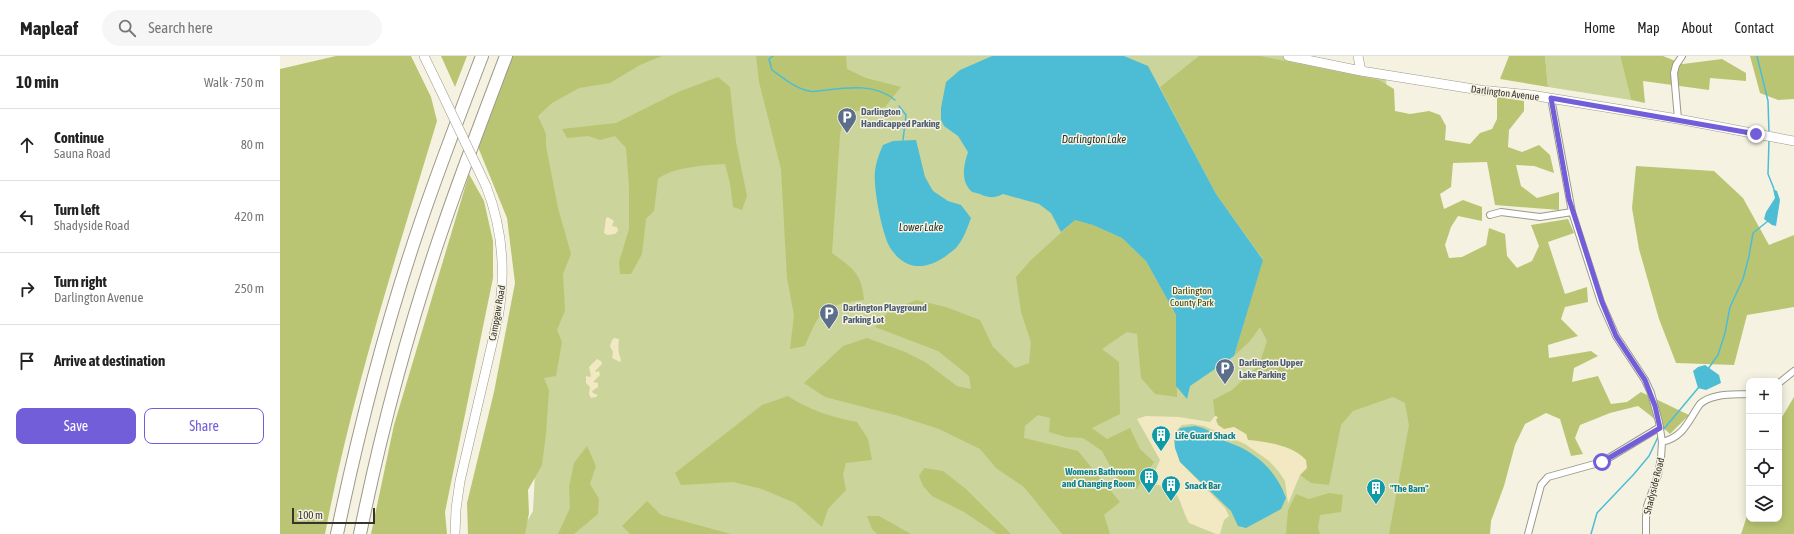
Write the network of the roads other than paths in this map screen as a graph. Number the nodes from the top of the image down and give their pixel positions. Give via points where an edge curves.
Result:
1 (424, 56) edge
2 (482, 56) edge
3 (506, 56) edge
4 (1288, 56) edge
5 (1358, 56) edge
6 (1682, 56) edge
7 (1361, 72) junction
8 (1551, 98) junction
9 (1678, 119) junction
10 (1794, 141) edge
11 (1572, 212) junction
12 (1490, 215) dead end
13 (1794, 371) edge
14 (1782, 381) edge
15 (1746, 394) edge
16 (1660, 428) junction
17 (1662, 442) junction
18 (337, 534) edge
19 (360, 534) edge
20 (454, 534) edge
21 (1528, 534) edge
22 (1646, 534) edge

1 - 20 main road, Campgaw Road, bridge via 486,186 494,208 503,263 498,318 460,481
2 - 18 highway via 403,276 367,405
3 - 19 highway via 447,214 420,297 388,410
4 - 7 main road, Darlington Avenue
5 - 7 main road
6 - 9 street via 1674,73
7 - 8 main road, Darlington Avenue
8 - 9 main road, Darlington Avenue
8 - 11 street, Shadyside Road
9 - 10 main road, Darlington Avenue
11 - 12 street via 1540,217 1500,212
11 - 16 street, Shadyside Road via 1609,321 1645,380
13 - 14 street
15 - 17 street via 1704,400 1680,433
16 - 17 street, Shadyside Road
16 - 21 street via 1602,462 1548,477 1541,485
17 - 22 street, Shadyside Road via 1659,471 1646,517

